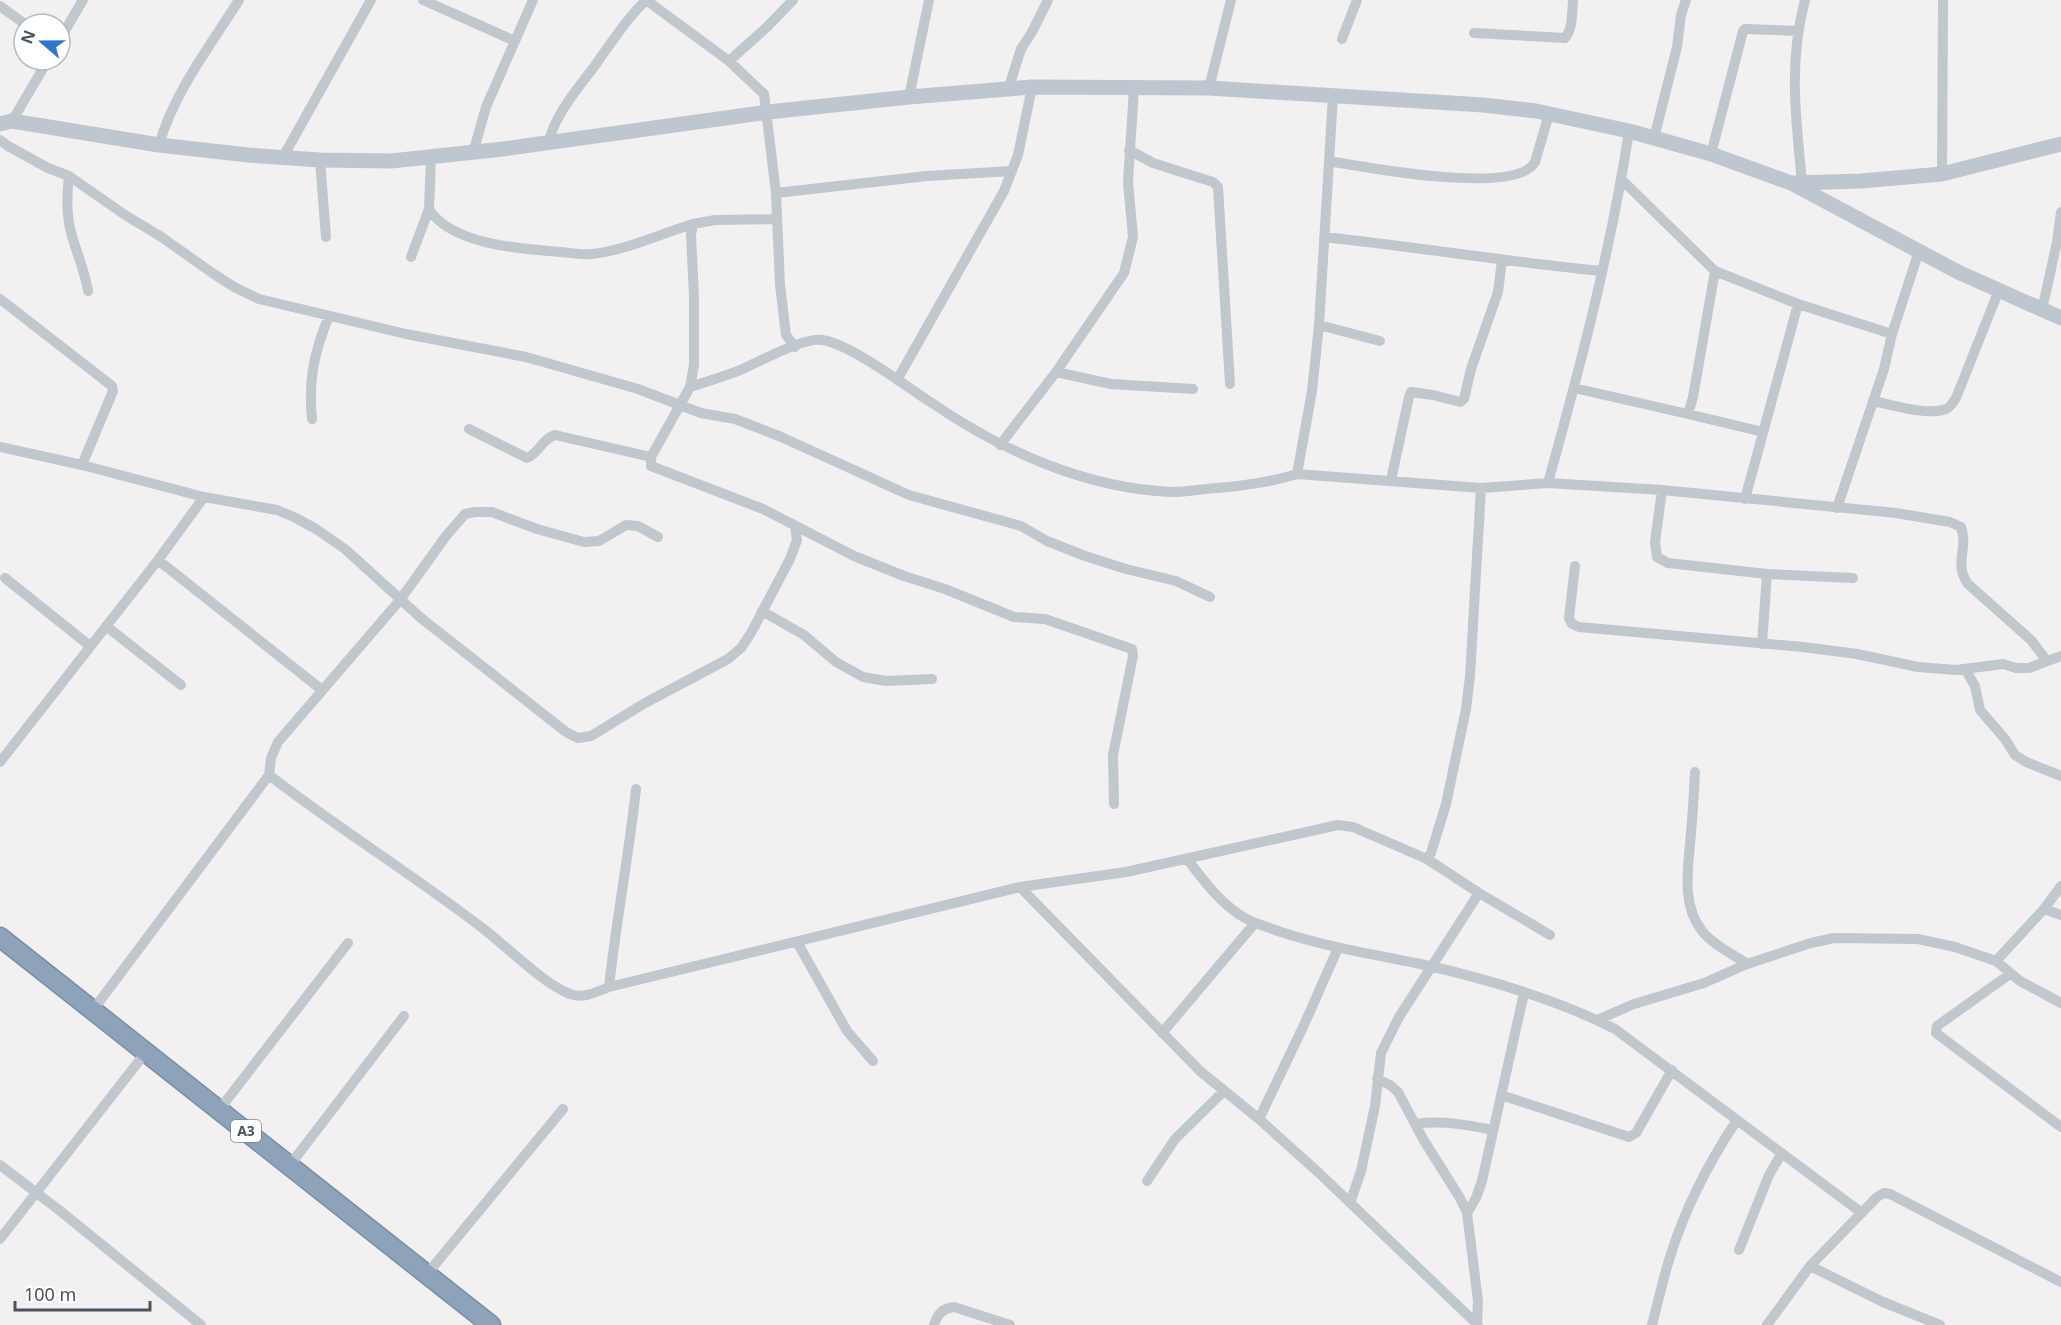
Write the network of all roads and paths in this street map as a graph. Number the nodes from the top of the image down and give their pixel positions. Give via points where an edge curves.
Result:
1 (83, 0) edge
2 (239, 0) edge
3 (371, 0) edge
4 (423, 0) edge
5 (533, 0) edge
6 (646, 0) edge
7 (793, 0) edge
8 (929, 0) edge
9 (1048, 0) edge
10 (1231, 0) edge
11 (1357, 0) edge
12 (1573, 0) edge
13 (1686, 0) edge
14 (1805, 0) edge
15 (1943, 0) edge
16 (72, 19) edge
17 (1798, 31) junction
18 (1474, 33) dead end
19 (1342, 39) dead end
20 (515, 41) junction
21 (729, 61) junction
22 (40, 72) edge
23 (1032, 87) junction
24 (1134, 88) junction
25 (1209, 88) junction
26 (1008, 90) junction
27 (1333, 96) junction
28 (909, 97) junction
29 (768, 112) junction
30 (1549, 114) junction
31 (6, 123) edge
32 (1629, 131) junction
33 (1654, 138) junction
34 (0, 140) edge
35 (548, 142) junction
36 (2061, 144) edge
37 (159, 145) junction
38 (1129, 150) junction
39 (472, 153) junction
40 (1711, 154) junction
41 (283, 157) junction
42 (430, 158) junction
43 (320, 160) junction
44 (1329, 161) junction
45 (1012, 171) junction
46 (1942, 174) junction
47 (69, 176) junction
48 (1622, 180) junction
49 (1797, 183) junction
50 (776, 193) junction
51 (429, 209) junction
52 (2061, 213) edge
53 (777, 219) junction
54 (693, 224) junction
55 (326, 237) dead end
56 (1324, 237) junction
57 (1919, 251) junction
58 (411, 257) dead end
59 (1502, 260) junction
60 (1602, 271) junction
61 (1715, 271) junction
62 (88, 291) dead end
63 (1999, 291) junction
64 (0, 299) edge
65 (1798, 304) junction
66 (2042, 310) junction
67 (329, 316) junction
68 (2061, 318) edge
69 (1319, 325) junction
70 (1892, 334) junction
71 (786, 335) junction
72 (1380, 341) dead end
73 (795, 347) junction
74 (772, 355) junction
75 (1056, 372) junction
76 (897, 380) junction
77 (1230, 384) dead end
78 (690, 387) junction
79 (1574, 388) junction
80 (1193, 389) dead end
81 (1873, 401) junction
82 (682, 405) junction
83 (1688, 414) junction
84 (312, 419) dead end
85 (468, 429) dead end
86 (1763, 432) junction
87 (1000, 445) junction
88 (0, 447) edge
89 (651, 457) junction
90 (82, 465) junction
91 (1297, 474) junction
92 (1391, 480) junction
93 (1548, 483) junction
94 (1481, 488) junction
95 (1662, 490) junction
96 (204, 496) junction
97 (1745, 499) junction
98 (1837, 508) junction
99 (795, 526) junction
100 (658, 537) dead end
101 (158, 560) junction
102 (1575, 566) dead end
103 (1767, 574) junction
104 (5, 578) dead end
105 (1853, 578) dead end
106 (1210, 597) dead end
107 (400, 600) junction
108 (762, 611) junction
109 (106, 626) junction
110 (1762, 644) junction
111 (90, 646) junction
112 (2061, 656) edge
113 (2048, 661) junction
114 (1971, 673) junction
115 (932, 679) dead end
116 (181, 685) dead end
117 (322, 690) junction
118 (0, 762) edge
119 (1695, 772) dead end
120 (269, 775) junction
121 (2061, 776) edge
122 (636, 789) dead end
123 (1113, 804) dead end
124 (1186, 859) junction
125 (1427, 859) junction
126 (2061, 886) edge
127 (1020, 887) junction
128 (1479, 893) junction
129 (2044, 909) junction
130 (2061, 915) edge
131 (1255, 923) junction
132 (1550, 935) dead end
133 (0, 937) edge
134 (797, 942) junction
135 (348, 944) dead end
136 (1338, 948) junction
137 (1996, 961) junction
138 (1747, 964) junction
139 (1431, 967) junction
140 (2010, 974) junction
141 (609, 987) junction
142 (1524, 993) junction
143 (2061, 1003) edge
144 (93, 1010) junction
145 (404, 1016) dead end
146 (1597, 1020) junction
147 (1162, 1033) junction
148 (146, 1052) junction
149 (873, 1061) dead end
150 (1672, 1070) junction
151 (1377, 1079) junction
152 (1224, 1091) junction
153 (1501, 1095) junction
154 (563, 1109) dead end
155 (219, 1110) junction
156 (1259, 1119) junction
157 (1737, 1120) junction
158 (1416, 1124) junction
159 (2061, 1127) edge
160 (1493, 1130) junction
161 (1782, 1154) junction
162 (0, 1165) edge
163 (290, 1165) junction
164 (1147, 1181) dead end
165 (36, 1193) junction
166 (1350, 1203) junction
167 (1467, 1213) junction
168 (1862, 1213) junction
169 (0, 1239) edge
170 (1739, 1250) dead end
171 (1810, 1266) junction
172 (428, 1274) junction
173 (2061, 1282) edge
174 (201, 1325) edge
175 (491, 1325) edge
176 (934, 1325) edge
177 (1011, 1325) edge
178 (1478, 1325) edge
179 (1652, 1325) edge
180 (1767, 1325) edge
181 (1940, 1325) edge

1 - 16 street
2 - 37 street via 177,100
3 - 41 street
4 - 20 street
5 - 20 street
6 - 21 street
6 - 35 street via 572,96 553,125
7 - 21 street
8 - 28 street
9 - 26 street via 1021,49
10 - 25 street
11 - 19 street
12 - 18 street via 1565,38
13 - 33 street
14 - 17 street
15 - 46 street
17 - 40 street via 1743,31
17 - 49 street via 1794,62
20 - 39 street via 486,107
21 - 29 street via 764,94
22 - 31 street
23 - 24 street
23 - 26 street
23 - 45 street
24 - 25 street
24 - 38 street
25 - 27 street
26 - 28 street
27 - 30 street via 1443,102
27 - 44 street
28 - 29 street
29 - 35 street
29 - 50 street
30 - 32 street
30 - 44 street via 1532,168 1518,175 1464,178
31 - 37 street
32 - 33 street
32 - 48 street
33 - 40 street
34 - 47 street
35 - 39 street
36 - 46 street
37 - 41 street
38 - 75 street via 1133,237 1129,259 1124,273
38 - 77 street via 1218,187
39 - 42 street
40 - 49 street
41 - 43 street
42 - 43 street
42 - 51 street
43 - 55 street
44 - 56 street
45 - 50 street
45 - 76 street
46 - 49 street
47 - 62 street via 69,226
47 - 67 street via 234,287 259,298
48 - 60 street
48 - 61 street
49 - 57 street
50 - 53 street
51 - 54 street via 453,230 477,239 590,254 617,250
51 - 58 street
52 - 66 street
53 - 54 street
53 - 71 street
54 - 78 street via 694,365
56 - 59 street
56 - 69 street
57 - 63 street
57 - 70 street
59 - 60 street
59 - 92 street via 1498,292 1464,399 1460,402 1411,392
60 - 79 street
61 - 65 street
61 - 83 street
63 - 66 street
63 - 81 street via 1951,405 1927,410
64 - 90 street via 112,386 113,392
65 - 70 street
65 - 86 street
66 - 68 street
67 - 82 street via 526,357
67 - 84 street via 312,368
69 - 72 street
69 - 91 street
70 - 81 street
71 - 73 street
71 - 74 street
73 - 74 street
73 - 76 street via 821,339 854,352
74 - 78 street
75 - 80 street via 1111,384
75 - 87 street
76 - 87 street
78 - 82 street
79 - 83 street
79 - 93 street
81 - 98 street
82 - 89 street
82 - 106 street via 780,436 909,495 1021,526 1047,542 1084,556 1176,581
83 - 86 street
85 - 89 street via 527,458 555,435
86 - 97 street
87 - 91 street via 1079,476 1173,492 1234,487
88 - 90 street
89 - 99 street via 655,469 744,501
90 - 96 street
91 - 92 street
92 - 94 street
93 - 94 street
93 - 95 street
94 - 125 street via 1466,709 1446,804
95 - 97 street
95 - 103 street via 1655,542 1657,557 1668,563
96 - 101 street
96 - 107 street via 277,510 296,518 345,549
97 - 98 street
98 - 113 street via 1927,518 1961,527 1964,541 1960,565 1964,578
99 - 108 street via 797,540 790,559
99 - 123 street via 854,556 1014,617 1045,620 1133,650 1113,755
100 - 107 street via 638,526 626,525 599,541 584,542 492,512 465,514
101 - 109 street
101 - 117 street
102 - 110 street via 1569,618 1579,627
103 - 105 street
103 - 110 street
104 - 111 street
107 - 108 street via 566,732 583,738 728,659 741,648
107 - 117 street
108 - 115 street via 863,676 886,681
109 - 111 street
109 - 116 street
110 - 114 street via 1857,654
111 - 118 street
112 - 113 street
113 - 114 street via 2029,668 2003,664
114 - 121 street via 1980,710 2015,755
117 - 120 street via 278,742
119 - 138 street via 1688,866 1692,914 1703,932
120 - 141 street via 564,991 575,996
120 - 144 street
122 - 141 street
124 - 125 street via 1338,825 1353,827
124 - 127 street
124 - 131 street via 1221,901
125 - 128 street
126 - 129 street
127 - 134 street
127 - 147 street
128 - 132 street
128 - 139 street
129 - 130 street
129 - 137 street
131 - 136 street
131 - 147 street
133 - 144 highway, A3
134 - 141 street
134 - 149 street via 847,1031
135 - 155 street
136 - 139 street
136 - 156 street
137 - 138 street via 1918,939 1834,938
137 - 140 street
138 - 146 street
139 - 142 street
139 - 151 street via 1381,1053
140 - 143 street
140 - 159 street via 1937,1026 1936,1033
142 - 146 street
142 - 153 street
144 - 148 highway, A3
145 - 163 street
146 - 150 street
147 - 152 street
148 - 155 highway, A3
148 - 165 street
150 - 153 street via 1640,1127 1629,1137
150 - 157 street
151 - 158 street via 1398,1092
151 - 166 street via 1375,1107
152 - 156 street
152 - 164 street via 1175,1139
153 - 160 street
154 - 172 street
155 - 163 highway, A3
156 - 166 street
157 - 161 street
157 - 179 street via 1714,1155 1688,1211 1670,1257
158 - 160 street via 1446,1123
158 - 167 street
160 - 167 street via 1482,1180
161 - 168 street
161 - 170 street via 1769,1175
162 - 165 street
163 - 172 highway, A3
165 - 169 street
165 - 174 street
166 - 178 street
167 - 178 street
168 - 171 street
168 - 173 street via 1881,1194 1890,1194
171 - 180 street
171 - 181 street
172 - 175 highway, A3
176 - 177 street via 947,1308

